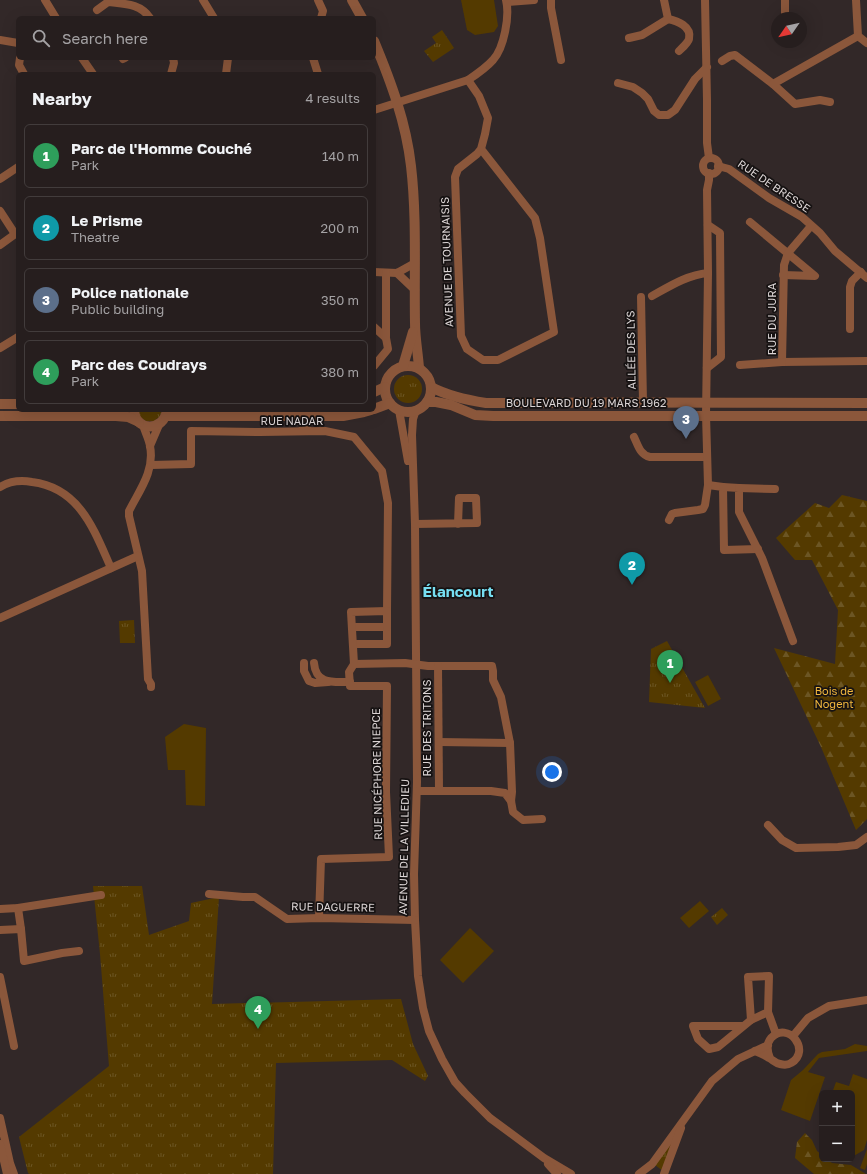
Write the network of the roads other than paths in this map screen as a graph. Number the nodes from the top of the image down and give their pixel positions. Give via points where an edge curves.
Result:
1 (45, 0) edge
2 (203, 0) edge
3 (318, 0) edge
4 (352, 0) edge
5 (534, 0) edge
6 (551, 0) edge
7 (664, 0) edge
8 (705, 0) edge
9 (785, 0) edge
10 (856, 0) edge
11 (506, 1) edge
12 (97, 10) dead end
13 (784, 12) edge
14 (55, 16) edge
15 (149, 16) edge
16 (213, 16) edge
17 (322, 16) edge
18 (361, 16) edge
19 (668, 19) junction
20 (858, 36) junction
21 (629, 38) dead end
22 (0, 40) edge
23 (16, 43) edge
24 (867, 43) edge
25 (376, 46) edge
26 (679, 51) dead end
27 (20, 60) edge
28 (83, 60) edge
29 (173, 60) edge
30 (230, 60) edge
31 (314, 60) edge
32 (562, 60) dead end
33 (722, 61) dead end
34 (707, 67) junction
35 (23, 72) edge
36 (92, 72) edge
37 (172, 72) edge
38 (226, 72) edge
39 (317, 72) edge
40 (468, 80) junction
41 (618, 83) dead end
42 (773, 84) junction
43 (397, 102) junction
44 (830, 102) dead end
45 (376, 109) edge
46 (481, 149) junction
47 (708, 158) junction
48 (718, 166) junction
49 (16, 168) edge
50 (709, 173) junction
51 (0, 180) edge
52 (0, 212) edge
53 (750, 222) dead end
54 (708, 225) junction
55 (812, 226) junction
56 (16, 232) edge
57 (16, 234) edge
58 (0, 245) edge
59 (788, 253) junction
60 (415, 263) junction
61 (376, 272) edge
62 (386, 273) junction
63 (397, 273) junction
64 (708, 273) junction
65 (783, 275) junction
66 (864, 275) edge
67 (415, 290) junction
68 (652, 296) dead end
69 (641, 297) dead end
70 (415, 325) junction
71 (376, 329) edge
72 (850, 329) dead end
73 (16, 337) edge
74 (386, 338) junction
75 (0, 348) edge
76 (867, 361) edge
77 (782, 362) junction
78 (376, 364) edge
79 (740, 365) dead end
80 (403, 366) junction
81 (419, 368) junction
82 (707, 368) junction
83 (384, 387) junction
84 (431, 387) junction
85 (376, 391) edge
86 (427, 402) junction
87 (643, 402) junction
88 (867, 402) edge
89 (390, 403) junction
90 (706, 403) junction
91 (0, 404) edge
92 (16, 404) edge
93 (376, 408) edge
94 (399, 410) junction
95 (416, 410) junction
96 (134, 412) edge
97 (364, 412) edge
98 (166, 413) edge
99 (271, 415) junction
100 (706, 415) junction
101 (0, 416) edge
102 (297, 416) junction
103 (867, 416) edge
104 (141, 423) junction
105 (159, 425) junction
106 (634, 437) dead end
107 (150, 446) junction
108 (707, 457) junction
109 (151, 465) junction
110 (708, 485) junction
111 (0, 487) edge
112 (413, 487) junction
113 (723, 487) junction
114 (739, 488) junction
115 (775, 489) dead end
116 (669, 520) dead end
117 (414, 524) junction
118 (458, 524) dead end
119 (758, 549) junction
120 (138, 556) junction
121 (111, 568) junction
122 (387, 610) junction
123 (0, 618) edge
124 (352, 627) junction
125 (387, 627) junction
126 (793, 641) dead end
127 (353, 644) junction
128 (304, 663) dead end
129 (314, 663) dead end
130 (354, 664) junction
131 (415, 665) junction
132 (438, 666) junction
133 (328, 682) junction
134 (350, 682) junction
135 (151, 687) dead end
136 (438, 742) junction
137 (510, 743) junction
138 (439, 790) junction
139 (417, 791) junction
140 (511, 801) junction
141 (542, 819) dead end
142 (768, 825) dead end
143 (867, 837) edge
144 (209, 894) dead end
145 (101, 895) dead end
146 (18, 908) junction
147 (0, 909) edge
148 (319, 918) junction
149 (415, 920) junction
150 (21, 929) junction
151 (0, 930) edge
152 (79, 951) dead end
153 (0, 977) edge
154 (867, 1000) edge
155 (768, 1012) junction
156 (751, 1020) junction
157 (743, 1026) junction
158 (776, 1034) junction
159 (794, 1036) junction
160 (768, 1045) junction
161 (14, 1046) dead end
162 (755, 1051) junction
163 (770, 1058) junction
164 (0, 1118) edge
165 (683, 1121) junction
166 (0, 1144) edge
167 (544, 1158) junction
168 (8, 1174) edge
169 (15, 1174) edge
170 (558, 1174) edge
171 (571, 1174) edge
172 (640, 1174) edge
173 (664, 1174) edge

1 - 14 street
2 - 16 street
3 - 17 street via 323,11
4 - 18 street
5 - 11 street
6 - 32 street
7 - 19 street
8 - 34 street
9 - 13 street
10 - 20 street
11 - 40 street via 506,30 502,45 494,60
12 - 15 street via 108,2 134,5
19 - 21 street via 642,35
19 - 26 street via 684,26 689,33 689,40
20 - 24 street
20 - 42 street
22 - 23 street
25 - 43 street
27 - 35 street
28 - 36 street
29 - 37 street
30 - 38 street
31 - 39 street
33 - 42 street via 735,55
34 - 41 street via 695,79 675,110 668,115 660,115 654,110 642,93
34 - 47 street
40 - 43 street
40 - 46 street via 479,96 488,118
42 - 44 street via 795,104 820,100
43 - 45 street
43 - 60 street via 411,166
46 - 46 street, AVENUE DE TOURNAISIS via 458,169 455,177 460,336 467,349 483,360 498,360 554,332 535,218
47 - 48 street via 715,160
47 - 50 street via 703,166
48 - 50 street via 715,172
48 - 55 street, RUE DE BRESSE via 729,169
49 - 51 street
50 - 54 street via 706,190
52 - 56 street
53 - 59 street
54 - 64 street
54 - 82 street via 720,233 722,357
55 - 59 street, RUE DU JURA
55 - 66 street, RUE DE BRESSE via 835,251
57 - 58 street
59 - 65 street, RUE DU JURA
59 - 65 street via 815,276
60 - 63 street
60 - 67 street
61 - 62 street
62 - 63 street
62 - 74 street
63 - 67 street
64 - 68 street via 685,278
64 - 82 street
65 - 77 street, RUE DU JURA
66 - 72 street via 852,281 850,288
67 - 70 street
69 - 87 street, ALLÉE DES LYS
70 - 80 street
70 - 81 street
71 - 74 street
73 - 75 street
74 - 78 street via 388,349
76 - 77 street, RUE DU JURA
77 - 79 street
80 - 81 street
80 - 83 street via 392,371
81 - 84 street via 427,376
82 - 90 street
83 - 85 street
83 - 89 street
84 - 86 street
84 - 87 street, BOULEVARD DU 19 MARS 1962 via 463,400 486,403
86 - 95 street
86 - 100 street, BOULEVARD DU 19 MARS 1962 via 451,405 475,415
87 - 90 street, BOULEVARD DU 19 MARS 1962
88 - 90 street, BOULEVARD DU 19 MARS 1962
89 - 93 street
89 - 94 street
90 - 100 street
91 - 92 street
94 - 95 street
94 - 112 street, AVENUE DE LA VILLEDIEU
95 - 112 street, AVENUE DE LA VILLEDIEU via 412,426
96 - 104 street
97 - 102 street via 343,416
98 - 99 street
98 - 105 street
99 - 102 street
99 - 102 street via 273,430 308,430
100 - 103 street, BOULEVARD DU 19 MARS 1962
100 - 108 street
101 - 104 street via 116,416 128,417
104 - 105 street via 148,427
104 - 107 street
105 - 107 street
106 - 108 street via 646,456
107 - 109 street
108 - 110 street
109 - 120 street via 128,516
109 - 122 street, RUE NADAR via 191,464 191,431 325,431 354,437 382,471 388,502
110 - 113 street
110 - 116 street via 702,509 675,513
111 - 121 street via 21,480 42,483 63,493 78,506 93,527
112 - 117 street, AVENUE DE LA VILLEDIEU
113 - 114 street
113 - 119 street via 724,550
114 - 115 street
114 - 119 street via 739,512
117 - 118 street
117 - 131 street, AVENUE DE LA VILLEDIEU
119 - 126 street
120 - 121 street
120 - 135 street via 142,571 148,679
121 - 123 street
122 - 124 street via 351,612
122 - 125 street, RUE NADAR
124 - 125 street
124 - 127 street
125 - 127 street, RUE NADAR via 387,644
127 - 130 street
128 - 133 street via 304,671 309,681
129 - 133 street via 319,676
130 - 131 street
130 - 134 street via 349,672
131 - 132 street
131 - 139 street, AVENUE DE LA VILLEDIEU
132 - 136 street, RUE DES TRITONS
132 - 137 street via 492,666 493,680 500,697
133 - 134 street
134 - 148 street, RUE NICÉPHORE NIEPCE via 350,686 387,686 386,792 389,857 322,859
136 - 137 street
136 - 138 street, RUE DES TRITONS
137 - 140 street
138 - 139 street
138 - 140 street via 491,791 504,794
139 - 149 street, AVENUE DE LA VILLEDIEU
140 - 141 street via 513,812 523,820
142 - 143 street via 782,840 796,848 856,845
144 - 148 street, RUE DAGUERRE via 255,897 287,919
145 - 146 street
146 - 147 street
146 - 150 street
148 - 149 street, RUE DAGUERRE
149 - 167 street, AVENUE DE LA VILLEDIEU via 418,976 423,1008 429,1031 442,1058 457,1084 490,1118
150 - 151 street
150 - 152 street via 24,961
153 - 161 street
154 - 159 street via 829,1006 808,1018
155 - 156 street
155 - 156 street via 768,976 748,977
155 - 158 street
156 - 157 street
157 - 157 street via 718,1026 693,1026 698,1039 709,1049 718,1047
158 - 159 street
158 - 160 street
159 - 163 street via 800,1051 794,1061 784,1065
160 - 162 street
160 - 163 street
162 - 163 street
162 - 165 street via 738,1059 712,1081
164 - 169 street
165 - 172 street via 652,1164
165 - 173 street
166 - 168 street
167 - 170 street, AVENUE DE LA VILLEDIEU
167 - 171 street, AVENUE DE LA VILLEDIEU
168 - 169 street

